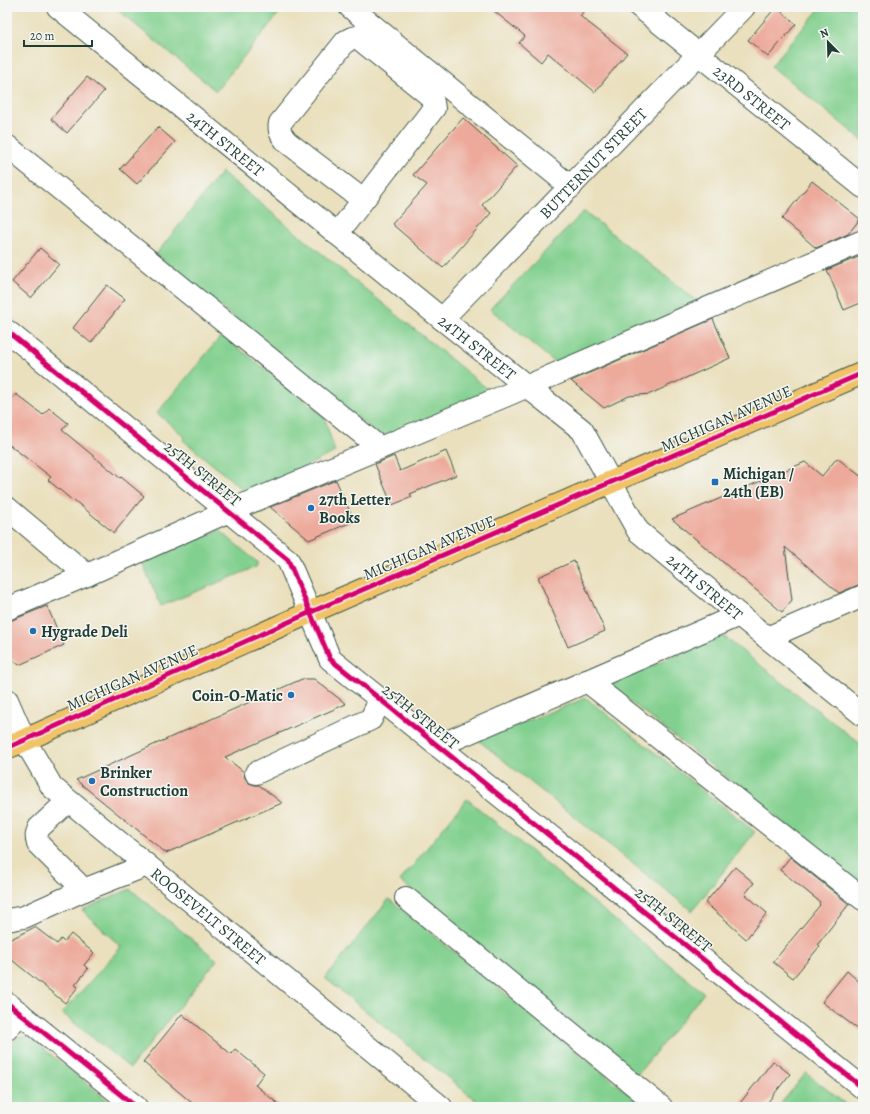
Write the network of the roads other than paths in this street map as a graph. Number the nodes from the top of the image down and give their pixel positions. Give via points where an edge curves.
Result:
1 (58, 7) edge
2 (350, 7) edge
3 (640, 7) edge
4 (744, 7) edge
5 (699, 54) junction
6 (7, 146) edge
7 (571, 187) junction
8 (863, 187) edge
9 (363, 200) junction
10 (337, 234) junction
11 (863, 241) edge
12 (442, 319) junction
13 (7, 331) edge
14 (863, 373) edge
15 (527, 386) junction
16 (380, 448) junction
17 (611, 482) junction
18 (7, 508) edge
19 (229, 511) junction
20 (87, 576) junction
21 (863, 596) edge
22 (7, 609) edge
23 (311, 612) junction
24 (739, 615) junction
25 (767, 638) junction
26 (587, 681) junction
27 (7, 700) edge
28 (380, 700) junction
29 (863, 715) edge
30 (16, 744) edge
31 (438, 746) junction
32 (256, 773) dead end
33 (68, 801) junction
34 (147, 865) junction
35 (84, 890) junction
36 (406, 898) dead end
37 (863, 899) edge
38 (7, 920) edge
39 (11, 1015) edge
40 (863, 1088) edge
41 (136, 1107) edge
42 (441, 1107) edge
43 (661, 1107) edge

1 - 10 street, 24TH STREET
2 - 7 street
3 - 5 street, 23RD STREET
4 - 5 street, BUTTERNUT STREET
5 - 7 street, BUTTERNUT STREET
5 - 8 street, 23RD STREET
6 - 16 street
7 - 12 street, BUTTERNUT STREET
9 - 9 street via 434,108 429,95 356,37 346,41 279,128 287,142
9 - 10 street
10 - 12 street, 24TH STREET
11 - 15 street
12 - 15 street, 24TH STREET
13 - 19 street, 25TH STREET
14 - 17 main road, MICHIGAN AVENUE
15 - 16 street
15 - 17 street, 24TH STREET via 582,430
16 - 19 street
17 - 23 main road, MICHIGAN AVENUE
17 - 24 street, 24TH STREET via 638,531
18 - 20 street
19 - 20 street
19 - 23 street, 25TH STREET via 288,560
20 - 22 street
21 - 25 street
23 - 28 street, 25TH STREET via 330,659
23 - 30 main road, MICHIGAN AVENUE
24 - 25 street, 24TH STREET
24 - 26 street
25 - 29 street, 24TH STREET
26 - 31 street
26 - 37 street
27 - 30 street, ROOSEVELT STREET
28 - 31 street, 25TH STREET
28 - 32 street via 371,719
30 - 33 street, ROOSEVELT STREET via 52,788
31 - 40 street, 25TH STREET
33 - 34 street, ROOSEVELT STREET
33 - 35 street via 39,828 36,838 38,844
34 - 35 street
34 - 42 street, ROOSEVELT STREET
35 - 38 street via 24,917
36 - 43 street
39 - 41 street

